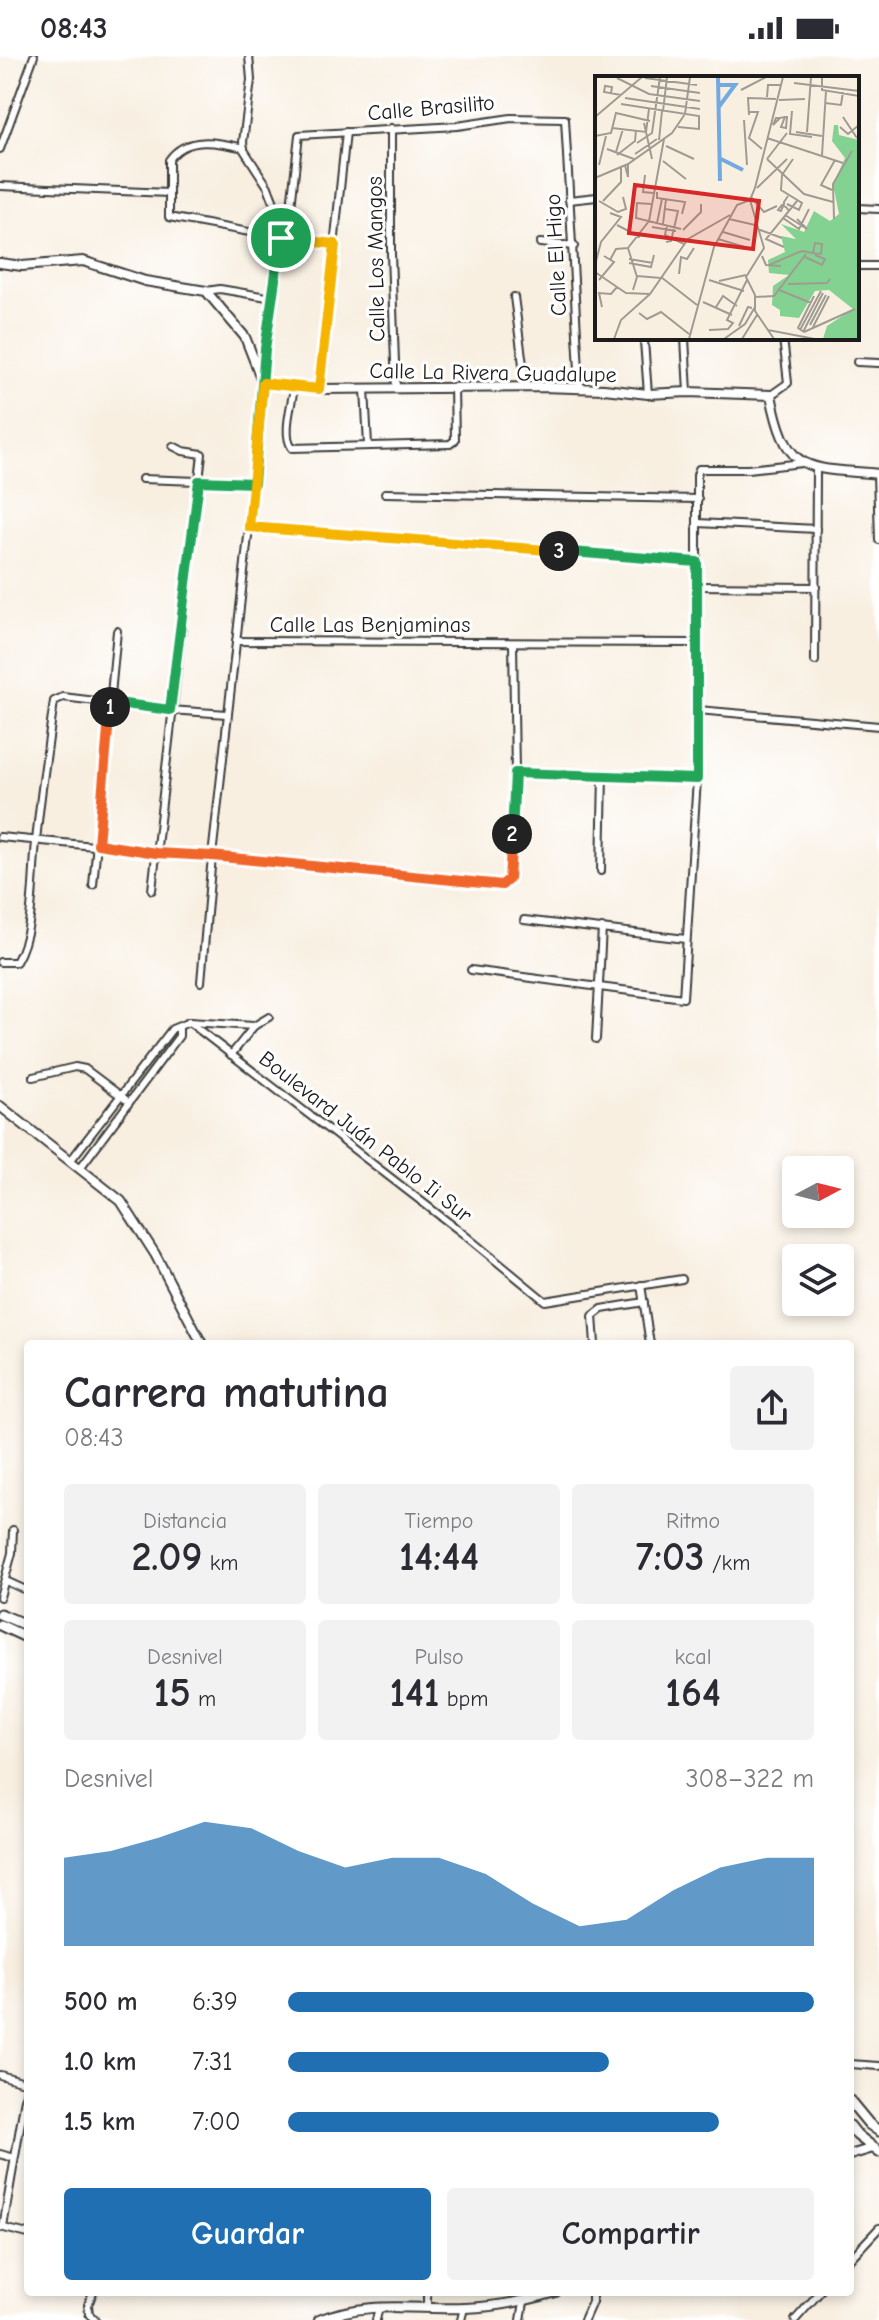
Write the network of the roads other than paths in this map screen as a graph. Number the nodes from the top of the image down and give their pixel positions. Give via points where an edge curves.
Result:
1 (34, 56) edge
2 (249, 56) edge
3 (565, 119) joint
4 (391, 128) junction
5 (346, 132) junction
6 (244, 148) junction
7 (0, 149) edge
8 (0, 186) edge
9 (169, 193) junction
10 (595, 197) edge
11 (569, 200) junction
12 (859, 208) edge
13 (879, 209) edge
14 (283, 226) junction
15 (281, 238) junction
16 (540, 243) dead end
17 (335, 244) junction
18 (574, 246) junction
19 (0, 263) edge
20 (206, 291) junction
21 (514, 297) dead end
22 (273, 298) junction
23 (685, 340) edge
24 (783, 340) edge
25 (644, 341) dead end
26 (857, 362) dead end
27 (879, 363) edge
28 (263, 383) junction
29 (294, 387) junction
30 (454, 387) junction
31 (526, 387) junction
32 (580, 388) junction
33 (319, 389) junction
34 (365, 389) junction
35 (396, 389) junction
36 (688, 392) junction
37 (648, 394) junction
38 (771, 395) junction
39 (368, 445) junction
40 (173, 446) dead end
41 (802, 463) junction
42 (816, 468) junction
43 (878, 474) edge
44 (142, 479) dead end
45 (199, 481) junction
46 (254, 483) junction
47 (385, 493) dead end
48 (698, 499) junction
49 (698, 523) junction
50 (249, 527) junction
51 (816, 529) junction
52 (879, 540) edge
53 (697, 562) junction
54 (697, 586) junction
55 (816, 587) junction
56 (117, 631) dead end
57 (236, 641) junction
58 (513, 643) junction
59 (696, 643) junction
60 (815, 661) dead end
61 (110, 702) junction
62 (170, 710) junction
63 (698, 710) junction
64 (227, 714) junction
65 (879, 726) edge
66 (515, 773) junction
67 (603, 774) junction
68 (697, 779) junction
69 (0, 837) edge
70 (36, 842) junction
71 (98, 844) junction
72 (156, 853) junction
73 (212, 856) junction
74 (601, 871) dead end
75 (93, 885) dead end
76 (152, 890) dead end
77 (524, 920) dead end
78 (602, 928) junction
79 (686, 939) junction
80 (0, 962) edge
81 (471, 970) dead end
82 (201, 982) dead end
83 (599, 987) junction
84 (269, 1017) dead end
85 (189, 1022) junction
86 (254, 1026) junction
87 (179, 1028) junction
88 (596, 1039) dead end
89 (231, 1055) junction
90 (33, 1077) dead end
91 (122, 1097) junction
92 (130, 1105) junction
93 (0, 1106) edge
94 (71, 1160) junction
95 (80, 1168) junction
96 (682, 1279) dead end
97 (641, 1285) junction
98 (644, 1302) junction
99 (200, 1340) edge
100 (595, 1340) edge
101 (649, 1340) edge
102 (13, 1530) dead end
103 (6, 1581) junction
104 (24, 1589) edge
105 (0, 1597) edge
106 (0, 1614) edge
107 (24, 1624) edge
108 (0, 1625) edge
109 (24, 1636) edge
110 (854, 2064) edge
111 (879, 2066) edge
112 (0, 2075) edge
113 (24, 2081) edge
114 (854, 2106) edge
115 (24, 2116) edge
116 (869, 2124) junction
117 (854, 2131) edge
118 (879, 2131) edge
119 (857, 2135) junction
120 (876, 2150) edge
121 (0, 2154) edge
122 (854, 2154) edge
123 (14, 2158) junction
124 (2, 2227) edge
125 (879, 2228) edge
126 (24, 2233) edge
127 (854, 2255) edge
128 (91, 2296) edge
129 (427, 2296) edge
130 (543, 2296) edge
131 (592, 2296) edge
132 (816, 2296) edge
133 (524, 2302) junction
134 (379, 2307) junction
135 (427, 2307) junction
136 (464, 2308) junction
137 (95, 2320) edge
138 (319, 2320) edge
139 (376, 2320) edge
140 (461, 2320) edge
141 (521, 2320) edge
142 (584, 2320) edge
143 (795, 2320) edge

1 - 7 street
2 - 6 street
3 - 4 street, Calle Brasilito
3 - 11 street, Calle El Higo
4 - 5 street, Calle Brasilito
4 - 35 street, Calle Los Mangos
5 - 14 street, Calle Brasilito via 299,135 290,216
5 - 17 street
6 - 9 street via 205,142 180,149 169,160
6 - 14 street via 268,187
8 - 9 street
9 - 15 street via 169,217
10 - 11 street
11 - 18 street, Calle El Higo
12 - 13 street
14 - 15 street
15 - 17 street
15 - 22 street
16 - 18 street
17 - 33 street
18 - 32 street, Calle El Higo
19 - 20 street via 83,261 145,281
20 - 22 street
20 - 28 street via 245,337
21 - 31 street
22 - 28 street
23 - 36 street
24 - 38 street via 788,383
25 - 37 street
26 - 27 street
28 - 29 street, Calle La Rivera Guadalupe
28 - 46 street
29 - 33 street, Calle La Rivera Guadalupe
29 - 39 street via 288,434 292,448
30 - 31 street, Calle La Rivera Guadalupe
30 - 35 street, Calle La Rivera Guadalupe
30 - 39 street via 455,440 450,444
31 - 32 street, Calle La Rivera Guadalupe
32 - 37 street, Calle La Rivera Guadalupe
33 - 34 street, Calle La Rivera Guadalupe
34 - 35 street, Calle La Rivera Guadalupe
34 - 39 street
36 - 37 street, Calle La Rivera Guadalupe
36 - 38 street, Calle La Rivera Guadalupe
38 - 41 street via 787,448
40 - 45 street via 202,454
41 - 42 street
41 - 48 street via 699,469
42 - 43 street
42 - 51 street
43 - 52 street
44 - 45 street
45 - 46 street
45 - 62 street
46 - 50 street
47 - 48 street
48 - 49 street
49 - 51 street
49 - 53 street
50 - 53 street
50 - 57 street
51 - 55 street
53 - 54 street
54 - 55 street
54 - 59 street
55 - 60 street
56 - 61 street
57 - 58 street, Calle Las Benjaminas
57 - 64 street
58 - 59 street, Calle Las Benjaminas
58 - 66 street
59 - 63 street
61 - 62 street
61 - 70 street via 54,701
61 - 71 street
62 - 64 street
62 - 72 street
63 - 65 street
63 - 68 street
64 - 73 street
66 - 67 street
66 - 73 street via 509,879 502,885
67 - 68 street
67 - 74 street
68 - 79 street
69 - 70 street
70 - 71 street
70 - 80 street via 21,953 16,962
71 - 72 street
71 - 75 street
72 - 73 street
72 - 76 street
73 - 82 street
77 - 78 street
78 - 79 street
78 - 83 street
79 - 83 street via 683,998
81 - 83 street
83 - 88 street
84 - 86 street
85 - 86 street
85 - 87 street
85 - 89 street, Boulevard Juán Pablo Ii Sur
86 - 89 street
87 - 91 street via 172,1029
87 - 92 street via 179,1036
89 - 97 street, Boulevard Juán Pablo Ii Sur via 545,1301
90 - 91 street via 85,1069
91 - 92 street
91 - 94 street
92 - 95 street
93 - 94 street
94 - 95 street
95 - 99 street via 121,1201
96 - 97 street, Boulevard Juán Pablo Ii Sur
97 - 98 street
98 - 100 street via 602,1309 593,1316
98 - 101 street
102 - 103 street
103 - 104 street
103 - 105 street
106 - 107 main road
108 - 109 main road
110 - 111 street
112 - 113 street
114 - 116 main road
115 - 123 street
116 - 118 main road
116 - 119 main road
117 - 119 main road
119 - 120 main road
120 - 122 street
121 - 123 street
123 - 124 street
124 - 126 street
125 - 127 street
128 - 137 street via 89,2314
129 - 135 street
130 - 133 street
131 - 142 street
132 - 143 street
133 - 136 street
133 - 141 street
134 - 135 street
134 - 138 street
134 - 139 street
135 - 136 street
136 - 140 street

